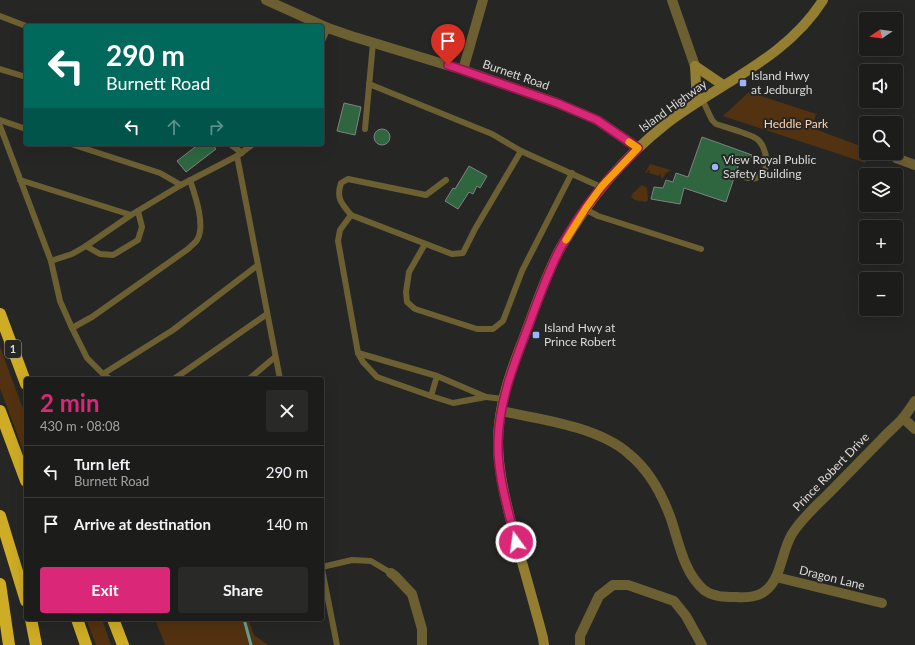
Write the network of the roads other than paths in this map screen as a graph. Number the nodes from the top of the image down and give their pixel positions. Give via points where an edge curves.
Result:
1 (266, 0) edge
2 (483, 0) edge
3 (672, 0) edge
4 (823, 0) edge
5 (0, 16) edge
6 (319, 24) edge
7 (24, 25) edge
8 (324, 26) edge
9 (328, 28) junction
10 (324, 37) edge
11 (373, 43) junction
12 (695, 66) junction
13 (0, 69) edge
14 (463, 70) junction
15 (24, 76) edge
16 (369, 84) junction
17 (723, 85) junction
18 (699, 101) junction
19 (0, 120) edge
20 (0, 126) edge
21 (24, 128) edge
22 (365, 129) dead end
23 (78, 146) edge
24 (232, 146) edge
25 (251, 146) edge
26 (638, 148) junction
27 (521, 151) junction
28 (240, 155) junction
29 (901, 160) edge
30 (915, 165) edge
31 (572, 173) junction
32 (735, 174) dead end
33 (20, 180) junction
34 (190, 180) junction
35 (446, 180) dead end
36 (181, 185) junction
37 (601, 187) junction
38 (586, 208) junction
39 (138, 211) junction
40 (131, 215) junction
41 (351, 215) junction
42 (425, 244) junction
43 (86, 246) junction
44 (701, 250) dead end
45 (51, 261) junction
46 (258, 265) junction
47 (0, 314) edge
48 (267, 314) junction
49 (72, 328) junction
50 (358, 353) junction
51 (275, 357) junction
52 (102, 374) junction
53 (437, 376) junction
54 (107, 377) edge
55 (177, 377) edge
56 (251, 377) edge
57 (280, 377) edge
58 (24, 379) edge
59 (431, 396) junction
60 (486, 396) junction
61 (503, 399) junction
62 (915, 401) edge
63 (0, 411) edge
64 (501, 411) junction
65 (903, 418) junction
66 (915, 429) edge
67 (24, 476) edge
68 (0, 516) edge
69 (324, 567) edge
70 (391, 573) joint
71 (776, 577) junction
72 (324, 578) edge
73 (0, 584) edge
74 (24, 595) edge
75 (882, 603) dead end
76 (31, 621) edge
77 (78, 621) edge
78 (114, 621) edge
79 (9, 645) edge
80 (36, 645) edge
81 (86, 645) edge
82 (123, 645) edge
83 (337, 645) edge
84 (422, 645) edge
85 (544, 645) edge
86 (580, 645) edge
87 (702, 645) edge

1 - 6 street, Burnett Road
2 - 14 street
3 - 12 street
4 - 17 main road, Island Highway via 800,30 782,46 763,61
5 - 7 lane
8 - 9 street, Burnett Road
9 - 10 lane
9 - 11 street, Burnett Road
11 - 14 street, Burnett Road
11 - 16 lane
12 - 17 main road
12 - 18 main road
13 - 15 lane
14 - 26 street, Burnett Road via 597,120
16 - 22 lane
16 - 27 lane via 492,134
17 - 18 main road, Island Highway
18 - 26 main road, Island Highway via 668,122
18 - 32 lane via 716,124 756,138 762,143 767,163 761,176 748,178
19 - 21 lane
20 - 33 lane
23 - 36 lane via 160,173
24 - 28 lane
25 - 28 lane
26 - 37 main road, Island Highway
27 - 31 lane
27 - 42 lane via 463,253 452,254
28 - 34 lane
28 - 46 lane
29 - 30 street
31 - 37 lane
31 - 42 lane via 522,271 503,321 493,329 470,327 415,309 407,302 408,272
33 - 40 lane
33 - 45 lane
34 - 36 lane
34 - 49 lane via 201,226 198,239 188,249 92,317
35 - 41 lane via 426,195 348,179 341,183 338,192 341,203
36 - 39 lane
37 - 38 main road, Island Highway
38 - 44 lane via 598,216
38 - 61 main road, Island Highway via 561,248 540,296
39 - 40 lane
39 - 43 lane via 142,227 138,240 113,255 100,254
40 - 43 lane
41 - 42 lane
41 - 50 lane via 340,230 338,241
43 - 45 lane
45 - 49 lane via 60,301
46 - 48 lane
46 - 52 lane via 173,330
47 - 58 highway, 1
48 - 51 lane
48 - 55 lane
49 - 52 lane via 87,358
50 - 53 lane
50 - 59 lane via 377,377
51 - 56 lane
51 - 57 lane
52 - 54 lane
53 - 59 lane
53 - 60 lane
59 - 60 lane via 453,403
60 - 61 lane
61 - 64 main road, Island Highway
62 - 65 street, Prince Robert Drive
63 - 67 highway
64 - 71 street, Prince Robert Drive via 594,434 615,444 643,466 664,502 688,568 705,590 722,596 751,597 765,592
64 - 85 main road, Island Highway via 498,441 504,494
65 - 66 street
65 - 71 street, Prince Robert Drive via 807,514 789,539
68 - 74 highway
69 - 70 lane via 352,560 371,561
70 - 84 street via 412,594 422,629
71 - 75 street, Dragon Lane
72 - 83 lane
73 - 79 highway
76 - 80 highway
77 - 81 highway
78 - 82 highway
86 - 87 street via 580,636 599,596 613,585 628,585 674,601

